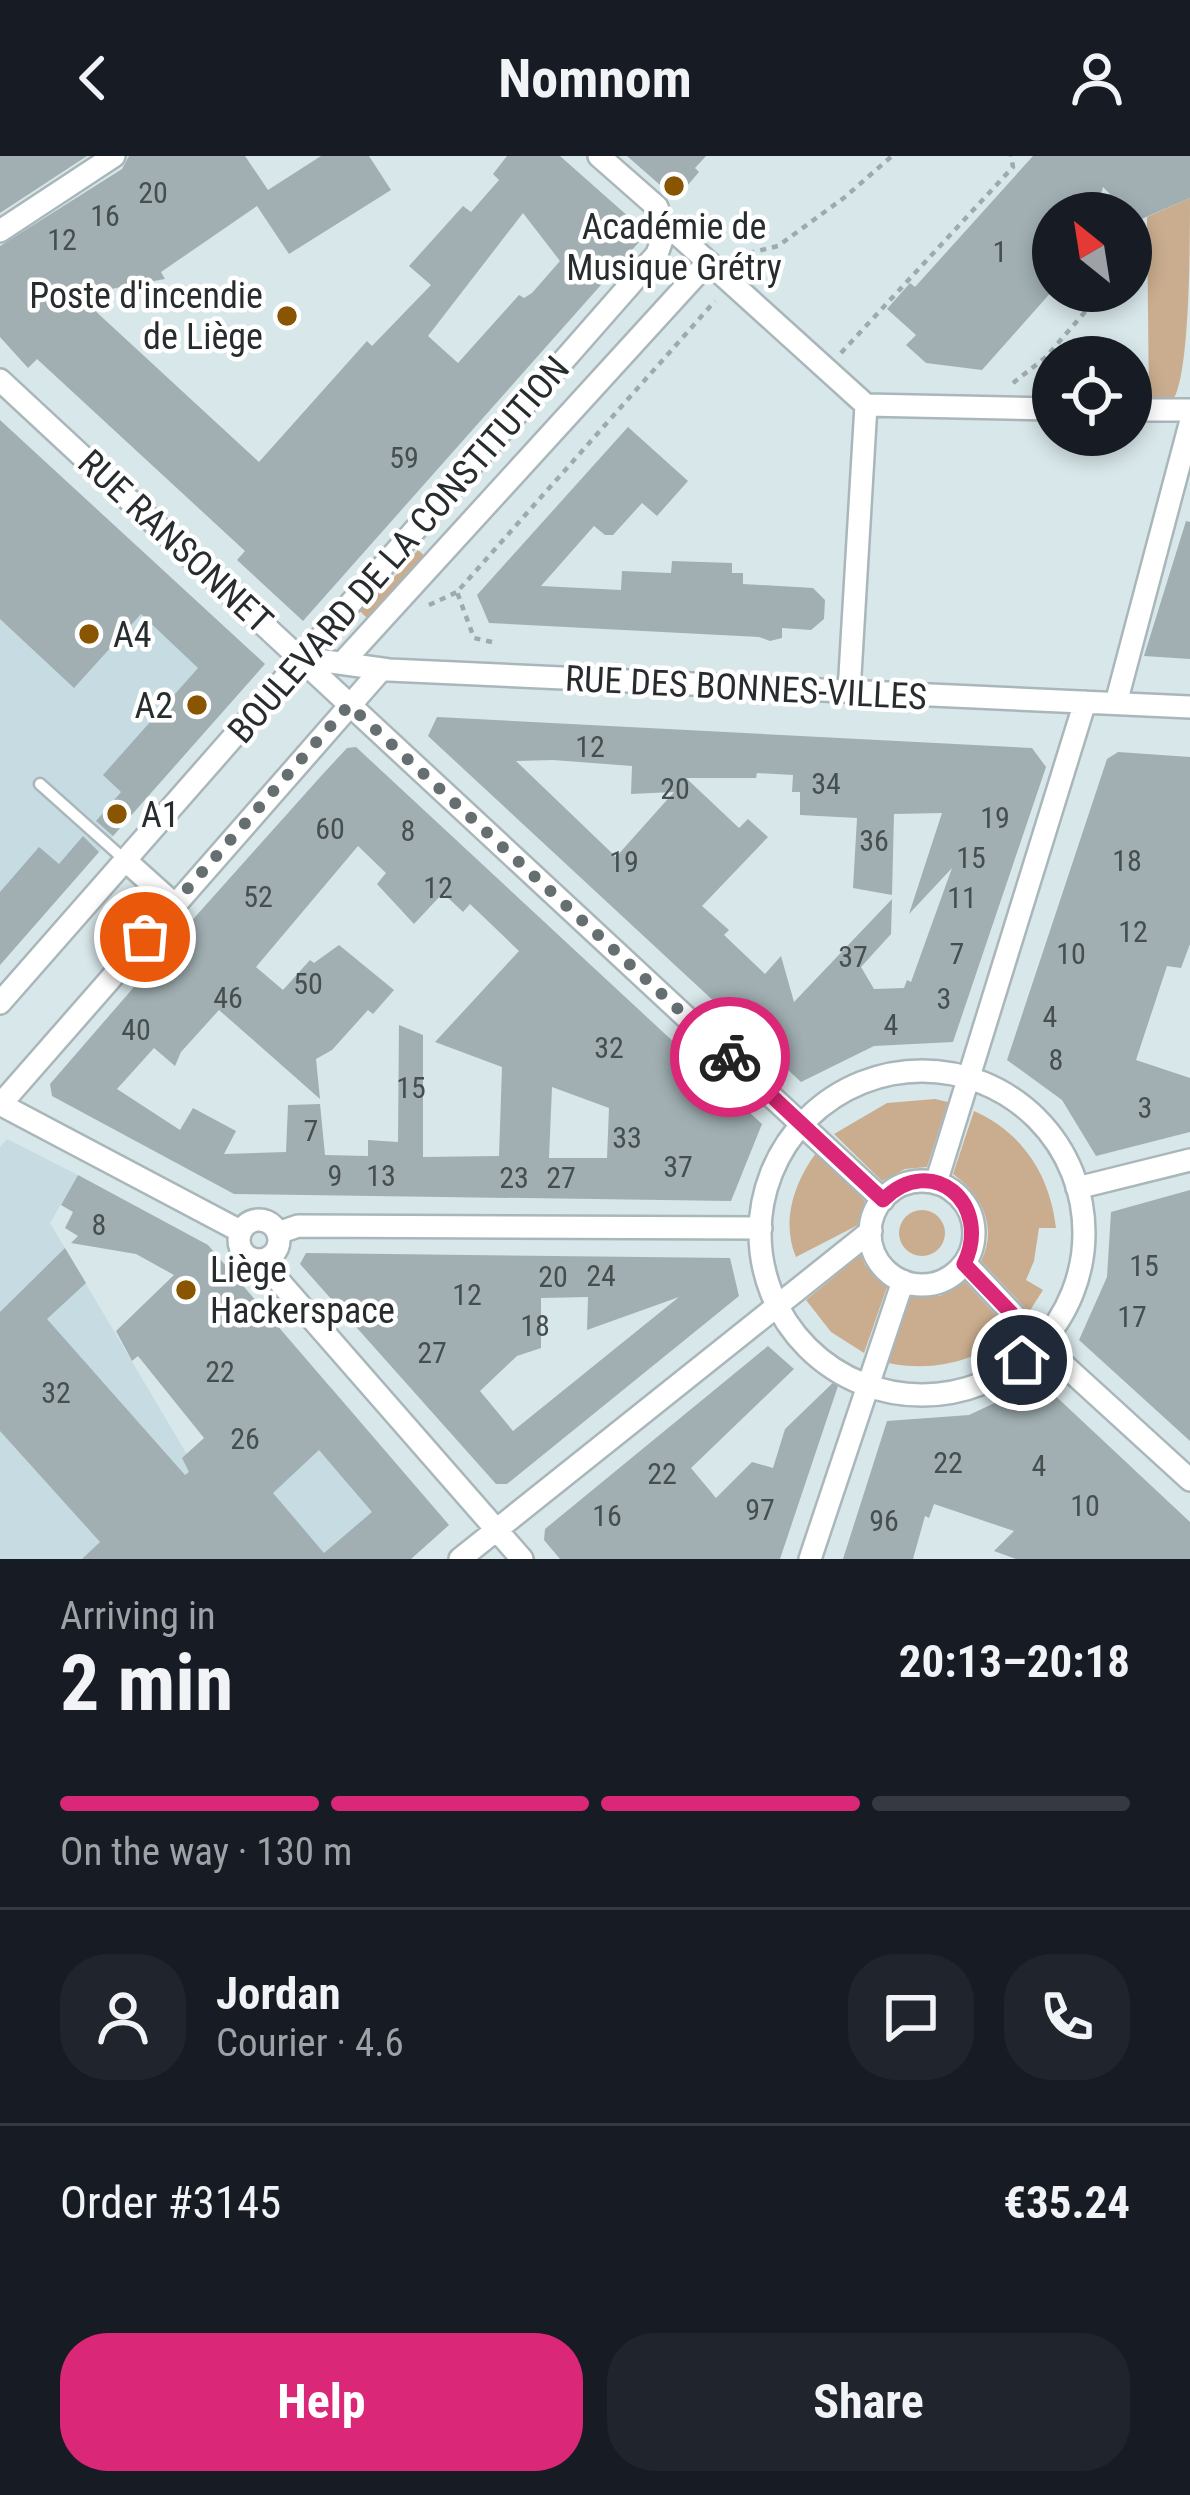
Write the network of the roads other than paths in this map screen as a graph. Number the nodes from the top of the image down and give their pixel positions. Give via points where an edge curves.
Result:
1 (114, 156) edge
2 (599, 156) edge
3 (0, 231) edge
4 (664, 234) junction
5 (708, 262) junction
6 (0, 380) edge
7 (866, 405) junction
8 (1032, 409) edge
9 (1152, 410) edge
10 (1190, 410) edge
11 (1190, 424) edge
12 (302, 657) junction
13 (342, 663) junction
14 (381, 670) junction
15 (849, 692) junction
16 (1085, 701) junction
17 (1116, 703) junction
18 (349, 705) junction
19 (1190, 707) edge
20 (40, 784) dead end
21 (124, 860) junction
22 (174, 904) junction
23 (0, 1003) edge
24 (970, 1079) junction
25 (0, 1104) edge
26 (803, 1124) junction
27 (1190, 1160) edge
28 (936, 1183) junction
29 (1077, 1188) junction
30 (883, 1200) junction
31 (760, 1228) junction
32 (241, 1231) junction
33 (871, 1231) junction
34 (278, 1233) junction
35 (266, 1260) junction
36 (964, 1264) junction
37 (903, 1281) junction
38 (777, 1306) junction
39 (1041, 1344) junction
40 (866, 1385) junction
41 (1190, 1480) edge
42 (496, 1529) junction
43 (460, 1559) edge
44 (522, 1559) edge
45 (810, 1559) edge

1 - 3 street
2 - 4 street via 656,208
4 - 5 street via 675,232
4 - 12 street, BOULEVARD DE LA CONSTITUTION via 657,254
5 - 7 street
5 - 13 street, BOULEVARD DE LA CONSTITUTION
6 - 12 street, RUE RANSONNET
7 - 8 street
7 - 15 street
9 - 10 street
11 - 17 street
12 - 13 street, RUE DES BONNES-VILLES
12 - 18 street, RUE RANSONNET
12 - 21 street, BOULEVARD DE LA CONSTITUTION
13 - 14 street, RUE DES BONNES-VILLES
14 - 15 street, RUE DES BONNES-VILLES
14 - 18 street, BOULEVARD DE LA CONSTITUTION
15 - 16 street, RUE DES BONNES-VILLES
16 - 17 street, RUE DES BONNES-VILLES
16 - 24 street
17 - 19 street, RUE DES BONNES-VILLES
18 - 22 street, BOULEVARD DE LA CONSTITUTION
18 - 26 street, RUE RANSONNET
20 - 21 lane
21 - 22 street
21 - 23 street, BOULEVARD DE LA CONSTITUTION
22 - 25 street, BOULEVARD DE LA CONSTITUTION
24 - 26 street via 937,1070 879,1076
24 - 28 street
24 - 29 street via 1032,1115 1064,1154
25 - 32 street
26 - 30 street, RUE RANSONNET
26 - 31 street via 775,1166
27 - 29 street
28 - 30 street via 909,1183
28 - 36 street via 970,1212 974,1230
29 - 39 street via 1084,1227 1078,1277
30 - 33 street
31 - 34 street via 298,1226
31 - 38 street
32 - 34 street via 260,1220
32 - 35 street via 245,1256
33 - 37 street via 877,1258
33 - 38 street
34 - 35 street
35 - 42 street
36 - 37 street via 937,1282
36 - 39 street
37 - 40 street
38 - 40 street via 812,1353
38 - 42 street
39 - 40 street via 1001,1375 953,1392 903,1394
39 - 41 street
40 - 45 street
42 - 43 street
42 - 44 street

